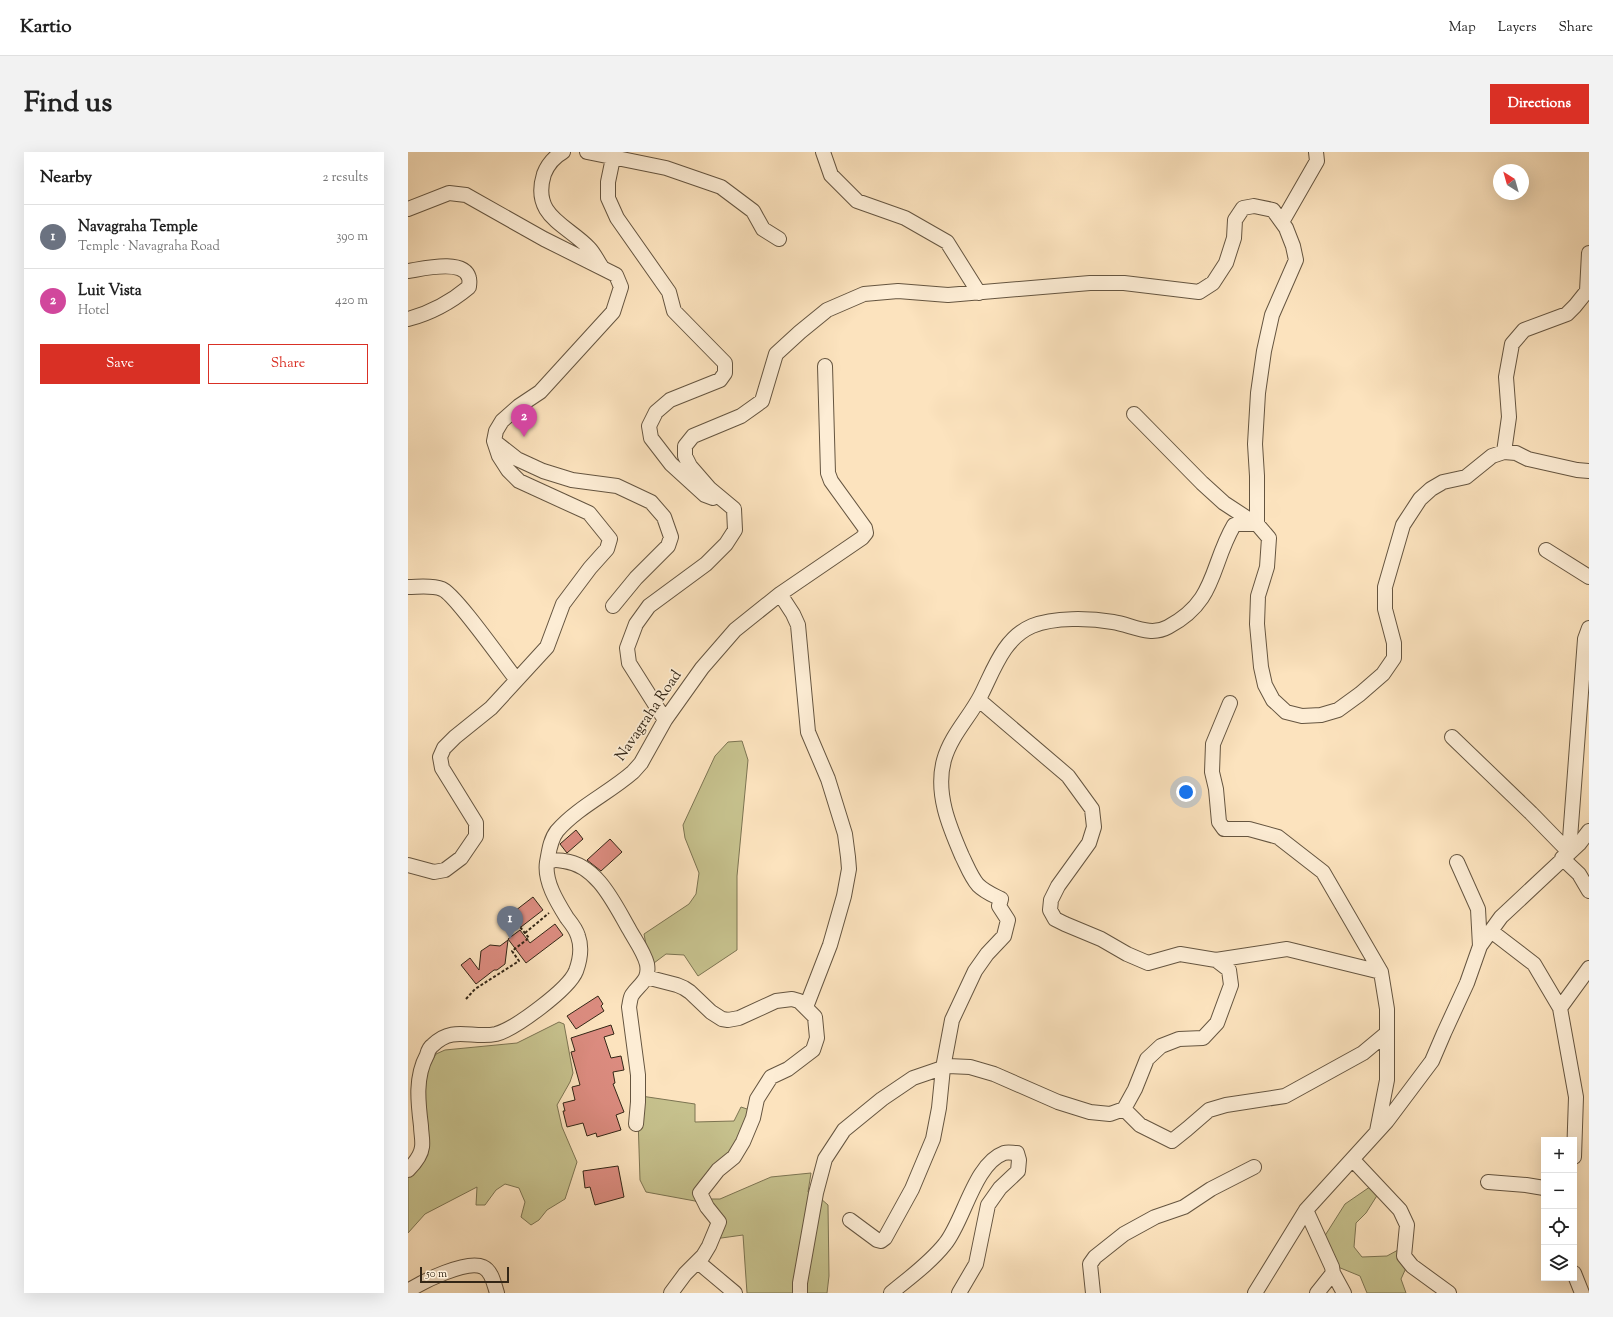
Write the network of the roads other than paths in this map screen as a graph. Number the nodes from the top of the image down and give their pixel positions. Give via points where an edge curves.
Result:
1 (563, 152) edge
2 (587, 152) edge
3 (823, 152) edge
4 (1316, 152) edge
5 (613, 158) junction
6 (408, 209) edge
7 (1282, 222) junction
8 (779, 240) dead end
9 (1589, 253) edge
10 (601, 266) junction
11 (408, 271) edge
12 (979, 293) junction
13 (408, 319) edge
14 (825, 366) dead end
15 (1134, 414) dead end
16 (494, 440) junction
17 (1504, 452) junction
18 (1589, 471) edge
19 (723, 501) junction
20 (1257, 524) junction
21 (1546, 550) dead end
22 (1589, 577) edge
23 (408, 587) edge
24 (780, 594) junction
25 (613, 606) dead end
26 (1589, 628) edge
27 (516, 679) junction
28 (979, 700) junction
29 (1230, 703) dead end
30 (664, 720) junction
31 (1452, 737) dead end
32 (1589, 831) edge
33 (1565, 855) junction
34 (1457, 862) dead end
35 (547, 863) junction
36 (408, 865) edge
37 (1589, 891) edge
38 (1491, 930) junction
39 (1480, 946) junction
40 (1216, 960) junction
41 (1589, 968) edge
42 (1381, 972) junction
43 (646, 977) junction
44 (806, 1007) junction
45 (1560, 1008) junction
46 (1387, 1033) junction
47 (943, 1068) junction
48 (1124, 1108) junction
49 (636, 1124) dead end
50 (1376, 1134) junction
51 (1575, 1137) edge
52 (1353, 1160) junction
53 (1254, 1167) dead end
54 (408, 1170) edge
55 (1488, 1182) dead end
56 (1541, 1188) edge
57 (1306, 1210) junction
58 (850, 1220) dead end
59 (698, 1262) junction
60 (1332, 1273) junction
61 (1577, 1280) edge
62 (408, 1291) edge
63 (497, 1293) edge
64 (671, 1293) edge
65 (735, 1293) edge
66 (800, 1293) edge
67 (891, 1293) edge
68 (959, 1293) edge
69 (1093, 1293) edge
70 (1255, 1293) edge
71 (1317, 1293) edge
72 (1344, 1293) edge
73 (1449, 1293) edge
74 (1582, 1293) edge

1 - 10 street via 547,167 540,196 544,208 554,220 590,249
2 - 5 street
3 - 12 street via 831,175 857,201 905,218 948,242
4 - 7 street via 1318,160
5 - 8 street via 666,168 721,187 753,211 764,229
5 - 19 street via 608,198 617,218 669,292 674,312 725,364 725,373 720,380 670,400 656,412 649,426 651,438 687,480 705,495
6 - 10 street via 449,193 466,195 544,239
7 - 12 street via 1273,210 1254,206 1243,208 1235,220 1234,238 1226,263 1213,283 1198,292 1124,283 1090,283
7 - 20 street via 1293,246 1296,260 1272,315 1264,351 1255,444
9 - 17 street via 1587,291 1575,306 1567,314 1524,330 1512,344 1506,377 1510,417
10 - 16 street via 616,275 620,287 613,312 540,392 502,421
11 - 13 street via 453,266 464,271 469,278 469,287 453,300
12 - 19 street via 898,291 864,294 827,310 776,354 762,401 741,416 693,436 685,446 685,456 690,466
14 - 24 street, Navagraha Road via 828,473 866,533
15 - 20 street via 1202,484 1224,503
16 - 25 street via 517,459 543,471 572,480 617,486 651,502 664,517 671,537 668,546
16 - 27 street via 499,456 508,470 519,480 589,513 610,539 608,549 563,604 547,647
17 - 18 street
17 - 20 street via 1492,456 1466,477 1443,482 1431,489 1411,511 1403,525 1385,587 1385,609 1394,643 1394,658 1383,674 1360,694 1338,710 1321,715 1302,716 1286,712 1273,700 1265,685 1257,624 1258,596 1267,567 1269,538
19 - 30 street via 734,509 735,530 726,544 706,564 649,606 636,624 627,648 629,662
20 - 28 street via 1234,525 1208,589 1198,604 1169,627 1148,632 1114,622 1078,620 1045,622 1032,626 1020,632 1006,647
21 - 22 street
23 - 27 street via 427,587 446,592
24 - 30 street, Navagraha Road via 722,643
24 - 44 street via 798,626 808,732 828,779 845,834 848,857 847,882 830,946
26 - 33 street via 1585,639
27 - 36 street via 490,708 444,748 440,757 442,768 476,822 476,836 461,858 445,870 434,872
28 - 40 street via 1068,776 1092,809 1094,827 1089,843 1051,900 1050,910 1055,918 1148,963 1180,954
28 - 47 street via 950,744 941,774 941,793 952,831 972,877 985,891 1001,899 999,906 1008,920 1004,936 974,971 963,994 952,1020
29 - 42 street via 1213,744 1212,772 1219,822 1224,829 1249,829 1278,837 1323,872
30 - 35 street, Navagraha Road via 641,763 633,772 570,818 556,832 547,854
31 - 33 street via 1531,813
32 - 33 street via 1579,844
33 - 37 street
33 - 38 street via 1501,917
34 - 39 street via 1478,909
35 - 43 street via 554,859 570,861 592,874 610,896 643,954 647,965
35 - 54 street, Navagraha Road via 546,874 559,905 580,942 579,962 572,980 510,1028 486,1035 457,1033 442,1037 431,1046 423,1062 418,1083 422,1147 418,1158
38 - 39 street
38 - 45 street via 1534,964
39 - 50 street via 1467,983 1432,1061
40 - 42 street via 1287,948
40 - 48 street via 1230,970 1231,985 1217,1023 1203,1038 1179,1039 1161,1046 1147,1059
41 - 45 street
42 - 46 street via 1388,1009
43 - 44 street via 684,988 722,1019 733,1020 776,1001 792,999
43 - 49 street via 631,996 629,1007 638,1075
44 - 59 street via 815,1017 817,1038 813,1050 771,1078 757,1099 753,1118 743,1142 734,1156 718,1170 700,1193 719,1222 709,1246
45 - 51 street via 1576,1097
46 - 48 street via 1363,1053 1285,1096 1209,1110 1172,1141 1140,1125
46 - 50 street via 1387,1080
47 - 48 street via 970,1067 994,1074 1058,1102 1090,1112 1110,1114
47 - 58 street via 933,1139 912,1189 885,1238 878,1240
47 - 66 street via 913,1078 844,1130 826,1159 816,1194
50 - 52 street
52 - 57 street
52 - 73 street via 1400,1210 1407,1225 1404,1256 1412,1266
53 - 69 street via 1211,1189 1184,1207 1155,1217 1124,1234 1106,1248 1090,1264
55 - 56 street
57 - 60 street via 1332,1267
57 - 70 street
59 - 64 street
59 - 65 street
60 - 71 street
60 - 72 street
61 - 74 street
62 - 63 street via 443,1273 470,1266 482,1266 491,1274
67 - 68 street via 946,1244 990,1163 1005,1153 1016,1153 1019,1160 1018,1171 1000,1188 988,1205 976,1264

